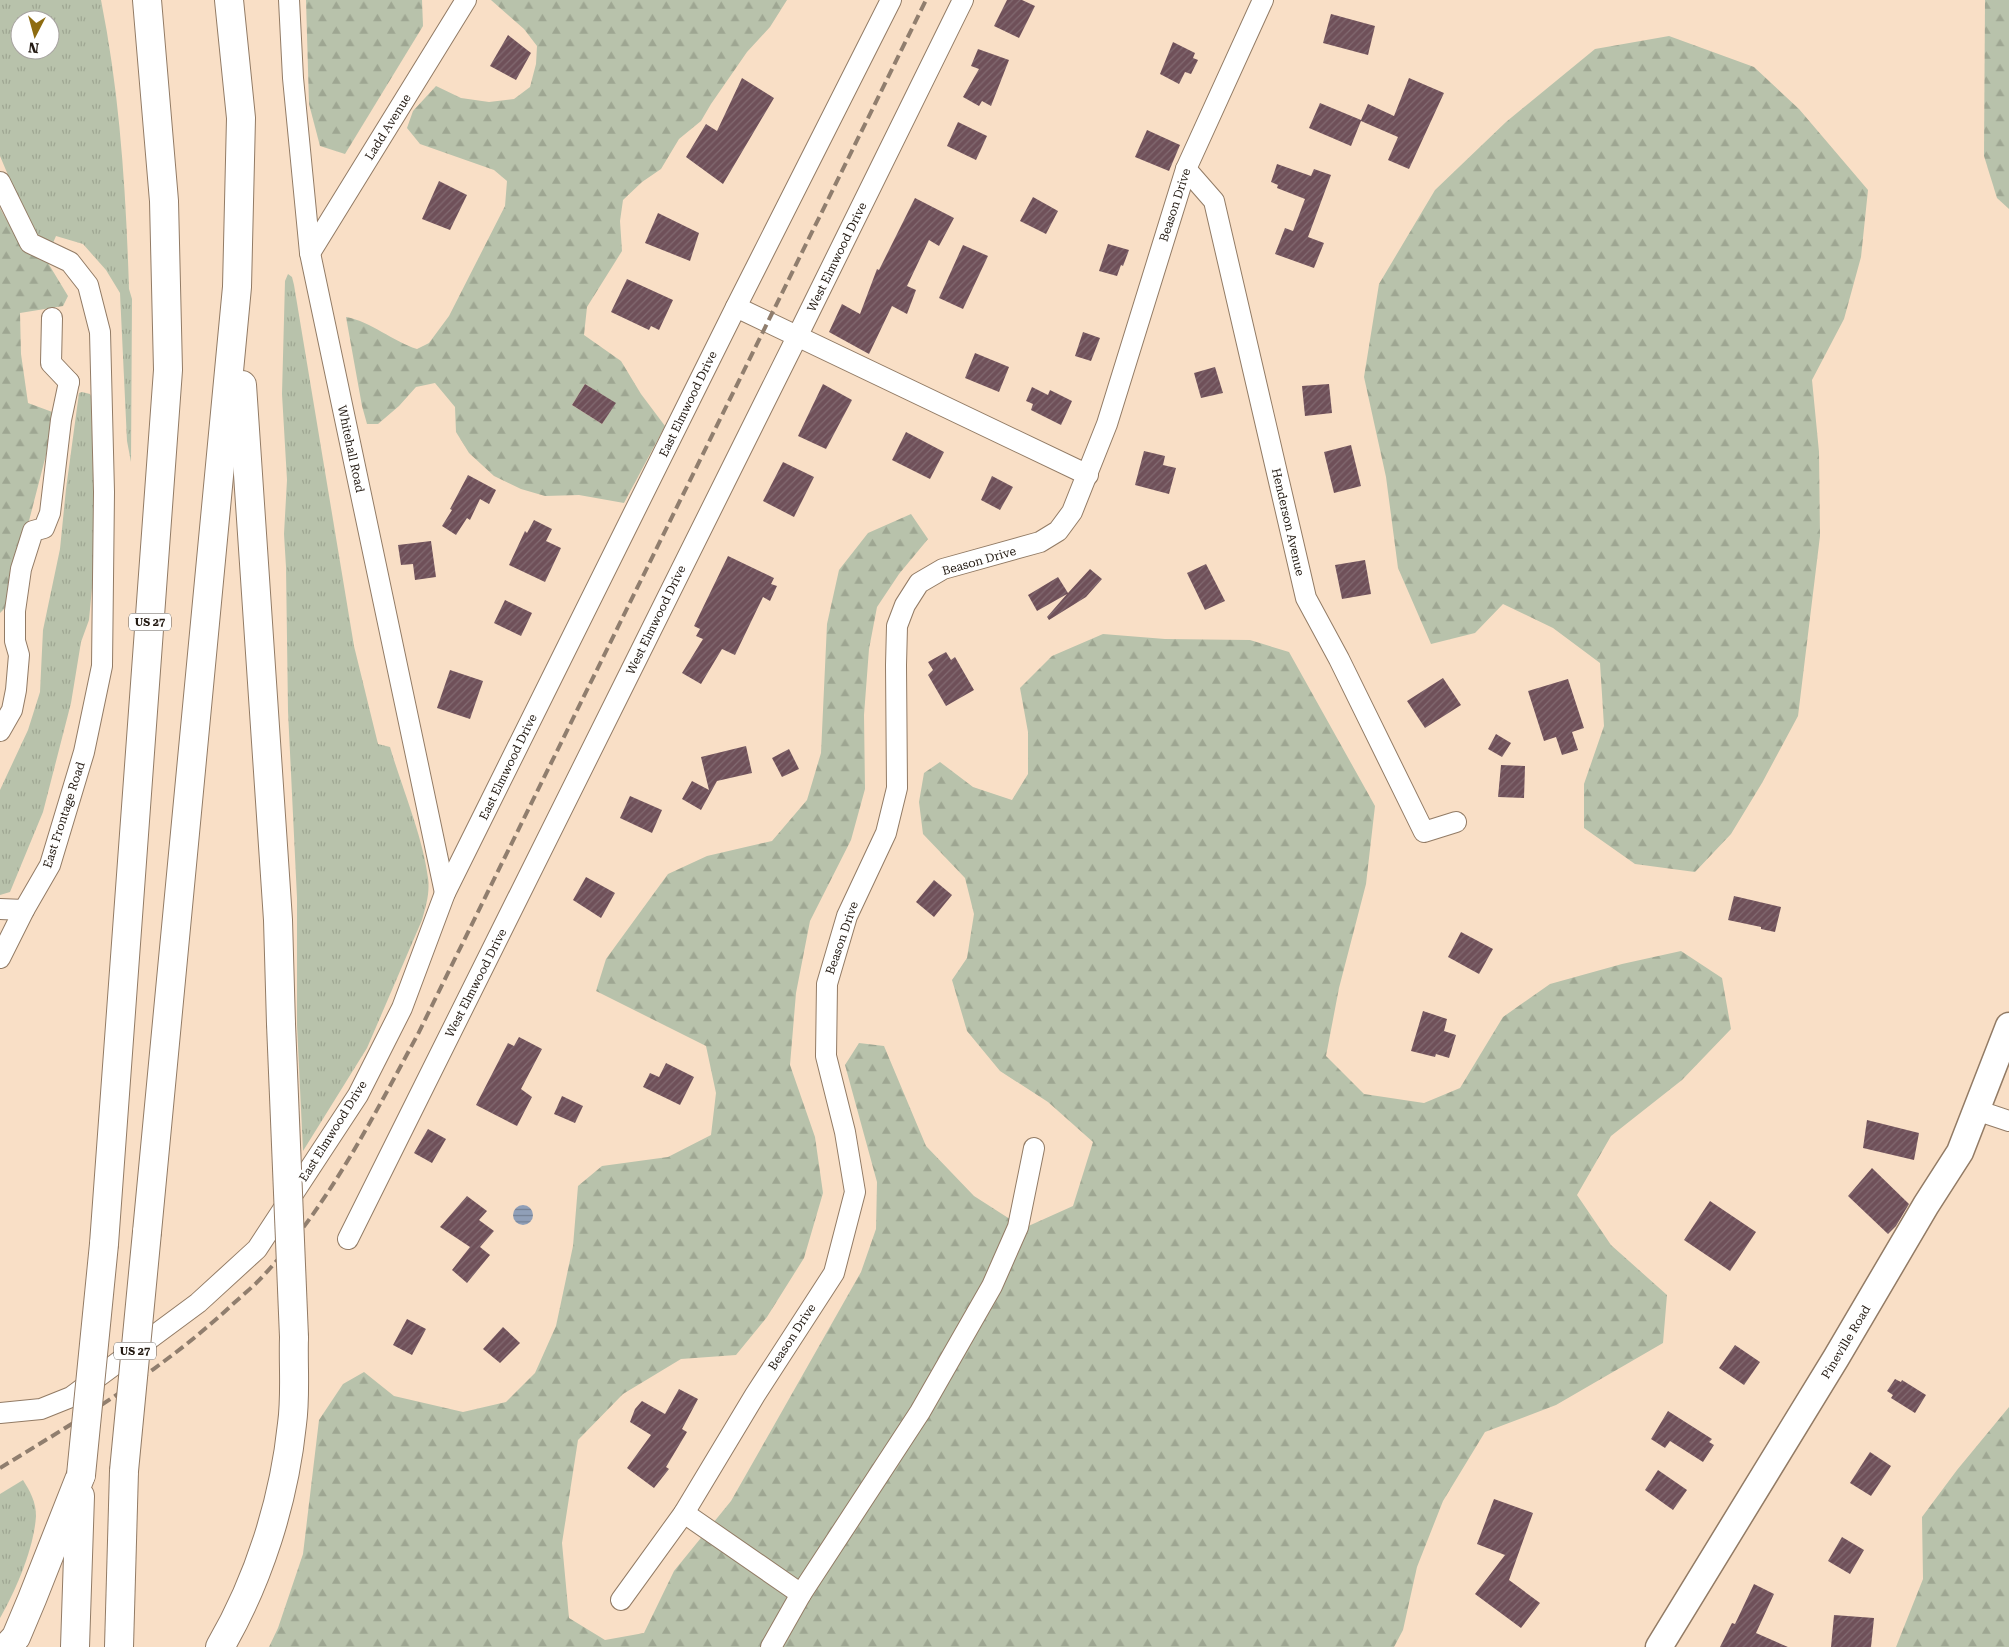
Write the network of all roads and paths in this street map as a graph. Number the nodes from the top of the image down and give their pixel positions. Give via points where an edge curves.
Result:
1 (147, 0) edge
2 (229, 0) edge
3 (289, 0) edge
4 (466, 0) edge
5 (891, 0) edge
6 (963, 0) edge
7 (1263, 0) edge
8 (1186, 169) junction
9 (0, 182) edge
10 (310, 253) junction
11 (237, 287) junction
12 (736, 307) junction
13 (52, 318) dead end
14 (797, 337) junction
15 (69, 382) junction
16 (101, 385) junction
17 (1088, 475) junction
18 (0, 731) edge
19 (1456, 822) dead end
20 (445, 893) junction
21 (0, 909) edge
22 (24, 910) junction
23 (0, 958) edge
24 (2009, 1026) edge
25 (1976, 1110) junction
26 (2009, 1121) edge
27 (1034, 1148) dead end
28 (348, 1239) dead end
29 (0, 1413) edge
30 (81, 1475) junction
31 (684, 1513) junction
32 (801, 1594) junction
33 (621, 1600) dead end
34 (7, 1647) edge
35 (75, 1647) edge
36 (119, 1647) edge
37 (220, 1647) edge
38 (771, 1647) edge
39 (1659, 1647) edge

1 - 30 highway, US 27, bridge via 164,201 168,370 104,1244
2 - 11 highway, US 27 via 241,118
3 - 10 street, Whitehall Road
4 - 10 street, Ladd Avenue
5 - 12 street, East Elmwood Drive
6 - 14 street, West Elmwood Drive
7 - 8 street, Beason Drive
8 - 17 street, Beason Drive via 1107,424
8 - 19 street, Henderson Avenue via 1214,201 1306,598 1424,832
9 - 16 street via 30,243 70,262 88,285 100,332
10 - 20 street, Whitehall Road
11 - 36 highway, US 27, bridge via 124,1471
11 - 37 highway, bridge via 278,920 294,1336 293,1423 266,1545 233,1625
12 - 14 street
12 - 20 street, East Elmwood Drive
13 - 15 street via 51,363
14 - 17 street
14 - 28 street, West Elmwood Drive
15 - 16 street
15 - 18 street via 50,513 44,528 33,531 21,568 15,611 15,641 19,655 16,690 12,710
16 - 22 street, East Frontage Road via 104,492 102,666 84,752 50,865
17 - 31 street, Beason Drive via 1072,512 1058,530 1040,542 943,569 919,584 905,605 897,626 897,788 886,833 847,916 827,984 826,1056 846,1132 855,1192 834,1273
20 - 29 street, East Elmwood Drive via 402,1008 358,1095 257,1249 198,1303 71,1397 41,1409
21 - 22 street
22 - 23 street, East Frontage Road
24 - 25 main road, Pineville Road
25 - 26 street
25 - 39 main road, Pineville Road via 1960,1152
27 - 32 street via 1018,1228 992,1286 920,1412
30 - 34 highway via 16,1637
30 - 35 highway, US 27
31 - 32 street
31 - 33 street, Beason Drive
32 - 38 street

